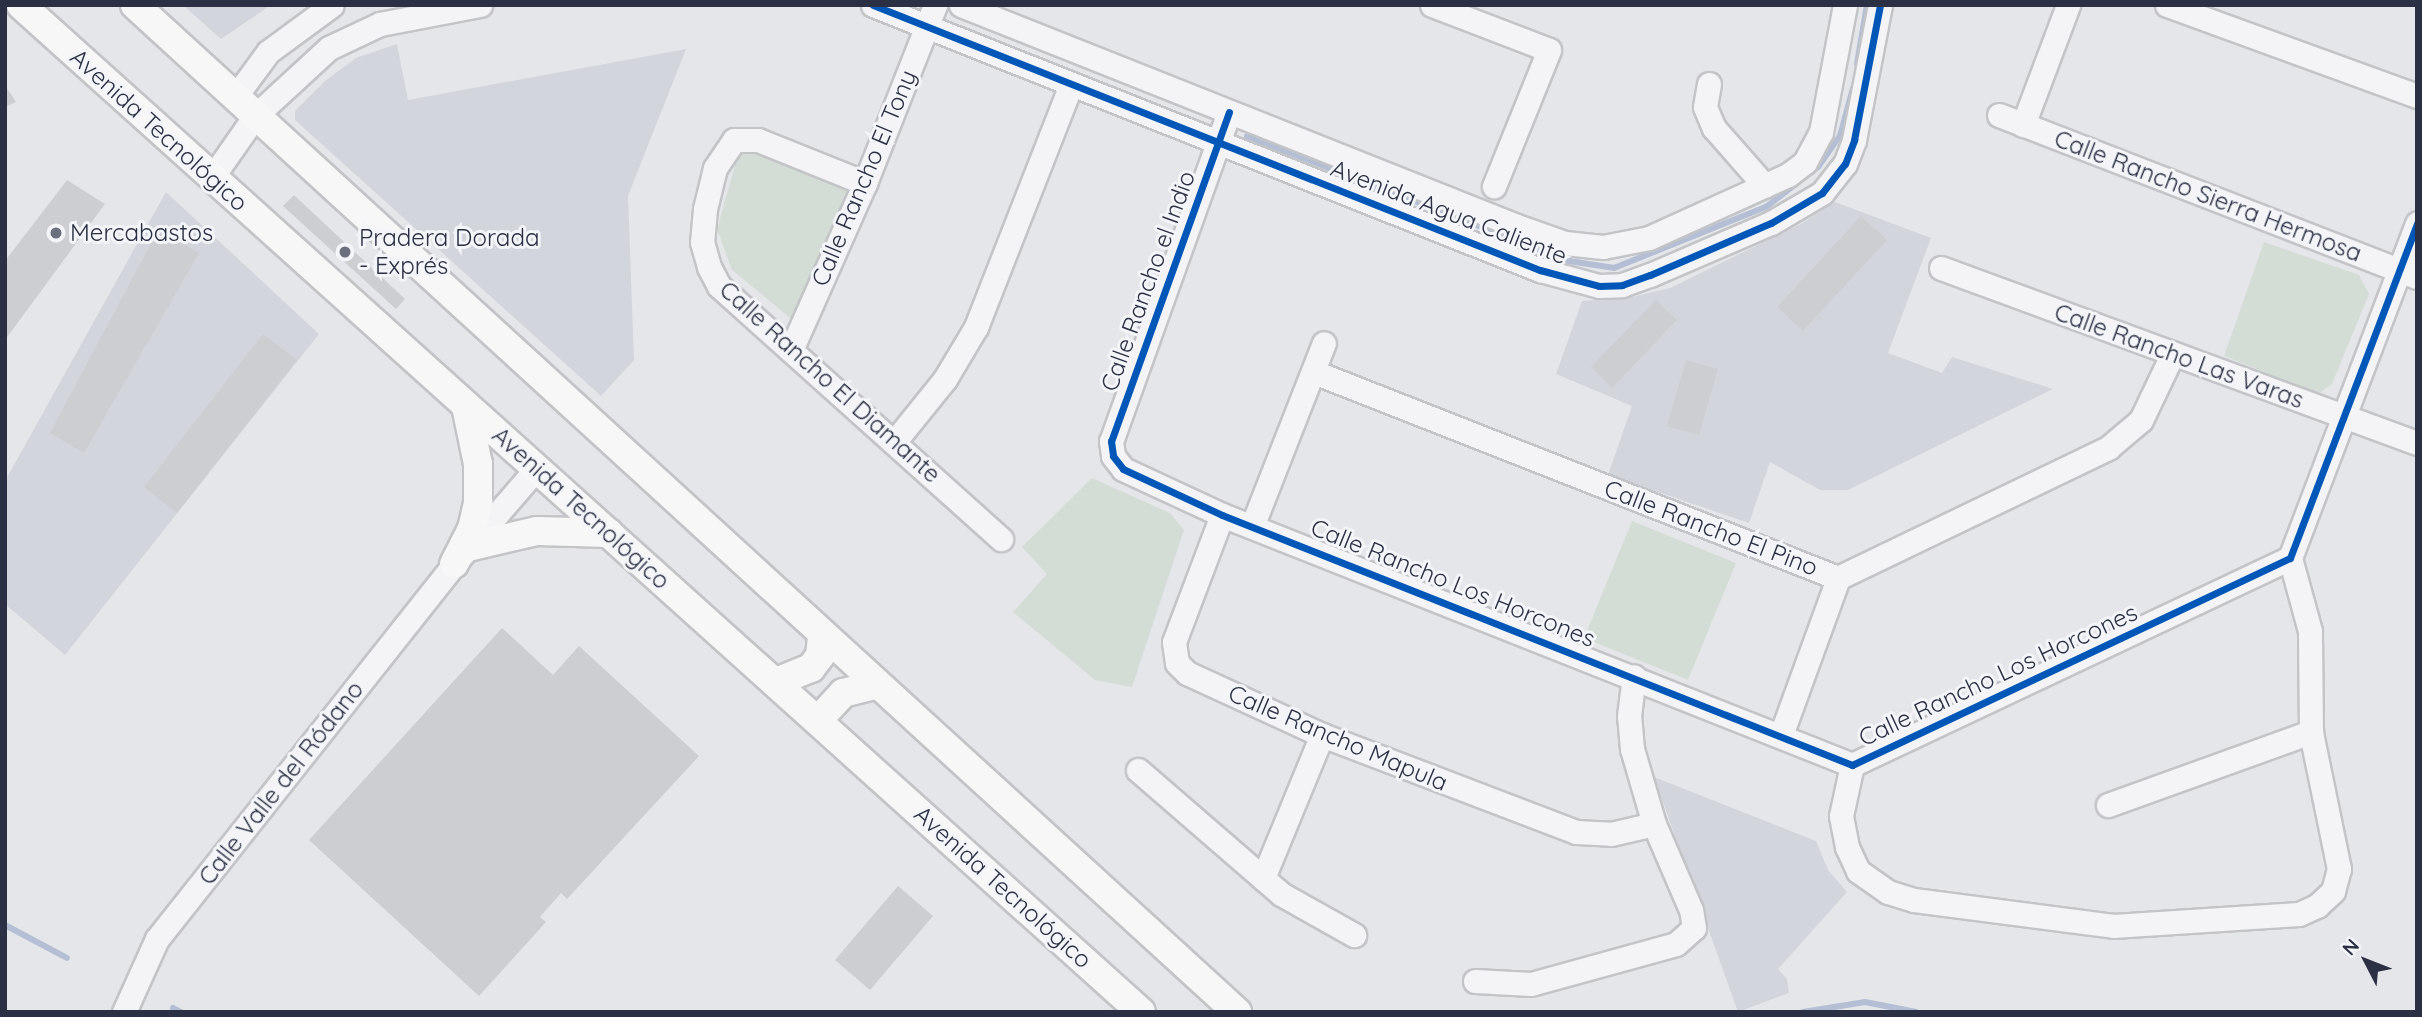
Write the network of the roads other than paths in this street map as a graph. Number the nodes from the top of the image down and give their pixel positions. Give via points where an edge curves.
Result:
1 (21, 5) edge
2 (135, 5) edge
3 (332, 5) edge
4 (480, 5) edge
5 (873, 5) edge
6 (961, 5) edge
7 (1433, 5) edge
8 (1845, 5) edge
9 (1880, 5) edge
10 (2068, 5) edge
11 (2167, 5) edge
12 (931, 16) edge
13 (1071, 84) junction
14 (1709, 85) dead end
15 (2417, 96) edge
16 (245, 106) junction
17 (1229, 112) junction
18 (1999, 115) dead end
19 (2024, 125) junction
20 (1219, 142) junction
21 (213, 176) junction
22 (865, 183) junction
23 (1494, 186) dead end
24 (1765, 186) junction
25 (2417, 223) edge
26 (1941, 268) dead end
27 (2408, 274) edge
28 (1324, 343) dead end
29 (791, 351) junction
30 (2173, 354) junction
31 (1314, 372) junction
32 (466, 406) junction
33 (2342, 416) junction
34 (895, 440) junction
35 (2417, 443) edge
36 (1118, 463) joint
37 (537, 468) junction
38 (1222, 515) junction
39 (1253, 524) junction
40 (609, 533) junction
41 (1002, 539) dead end
42 (463, 555) junction
43 (2290, 558) junction
44 (1838, 578) junction
45 (822, 636) junction
46 (1634, 676) junction
47 (776, 682) junction
48 (876, 685) junction
49 (818, 720) junction
50 (2311, 732) junction
51 (1322, 735) junction
52 (1781, 735) junction
53 (1852, 765) junction
54 (1138, 770) dead end
55 (2108, 805) dead end
56 (1654, 824) junction
57 (1263, 878) junction
58 (1354, 935) dead end
59 (1475, 981) dead end
60 (124, 1012) edge
61 (1141, 1012) edge
62 (1237, 1012) edge

1 - 21 main road, Avenida Tecnológico
2 - 16 main road
3 - 16 street via 268,52
4 - 16 street via 380,24 355,34
5 - 12 street, Avenida Agua Caliente
6 - 17 street, Avenida Agua Caliente
7 - 23 street via 1549,50
8 - 24 street, Avenida Agua Caliente via 1826,113 1814,150 1788,175
9 - 20 street, Avenida Agua Caliente via 1854,140 1836,178 1822,193 1771,223 1622,285 1579,283 1540,270
10 - 19 street
11 - 15 street
12 - 13 street, Avenida Agua Caliente
12 - 22 street, Calle Rancho El Tony
13 - 20 street, Avenida Agua Caliente
13 - 34 street via 976,327 945,379
14 - 24 street via 1705,107 1714,128
16 - 21 street
16 - 45 main road
17 - 20 street, Calle Rancho el Indio
17 - 24 street, Avenida Agua Caliente via 1517,226 1584,246 1650,238
18 - 19 street, Calle Rancho Sierra Hermosa
19 - 27 street, Calle Rancho Sierra Hermosa
20 - 36 street, Calle Rancho el Indio via 1111,441
21 - 32 main road, Avenida Tecnológico
22 - 29 street, Calle Rancho El Tony
22 - 29 street, Calle Rancho El Diamante via 743,137 727,147 715,169 702,242 709,267 719,286
25 - 27 street
26 - 30 street, Calle Rancho Las Varas
27 - 33 street
28 - 31 street
29 - 34 street, Calle Rancho El Diamante
30 - 33 street, Calle Rancho Las Varas
30 - 44 street, Calle Rancho El Pino via 2141,421 2108,448
31 - 39 street
31 - 44 street, Calle Rancho El Pino
32 - 37 main road, Avenida Tecnológico
32 - 42 main road via 478,464 478,502
33 - 35 street, Calle Rancho Las Varas
33 - 43 street
34 - 41 street, Calle Rancho El Diamante
36 - 38 street, Calle Rancho Los Horcones via 1140,480
37 - 40 main road, Avenida Tecnológico
37 - 42 street, Calle Valle del Ródano
38 - 39 street, Calle Rancho Los Horcones
38 - 51 street, Calle Rancho Mapula via 1174,642 1177,663 1193,677
39 - 46 street, Calle Rancho Los Horcones
40 - 42 main road via 537,531
40 - 47 main road, Avenida Tecnológico
42 - 60 street, Calle Valle del Ródano via 157,939
43 - 50 street via 2310,631
43 - 53 street, Calle Rancho Los Horcones
44 - 52 street
45 - 47 main road via 820,656 811,668
45 - 48 main road
46 - 52 street, Calle Rancho Los Horcones
46 - 56 street via 1629,734
47 - 49 main road, Avenida Tecnológico
48 - 49 main road via 843,693
48 - 62 main road
49 - 61 main road, Avenida Tecnológico
50 - 53 street via 2337,853 2339,869 2333,891 2299,914 2138,927 1914,900 1873,884 1858,871 1842,829
50 - 55 street
51 - 56 street, Calle Rancho Mapula via 1576,832 1611,834
51 - 57 street
52 - 53 street, Calle Rancho Los Horcones
54 - 57 street
56 - 59 street via 1691,910 1694,928 1689,935 1676,944 1531,984
57 - 58 street via 1299,905

